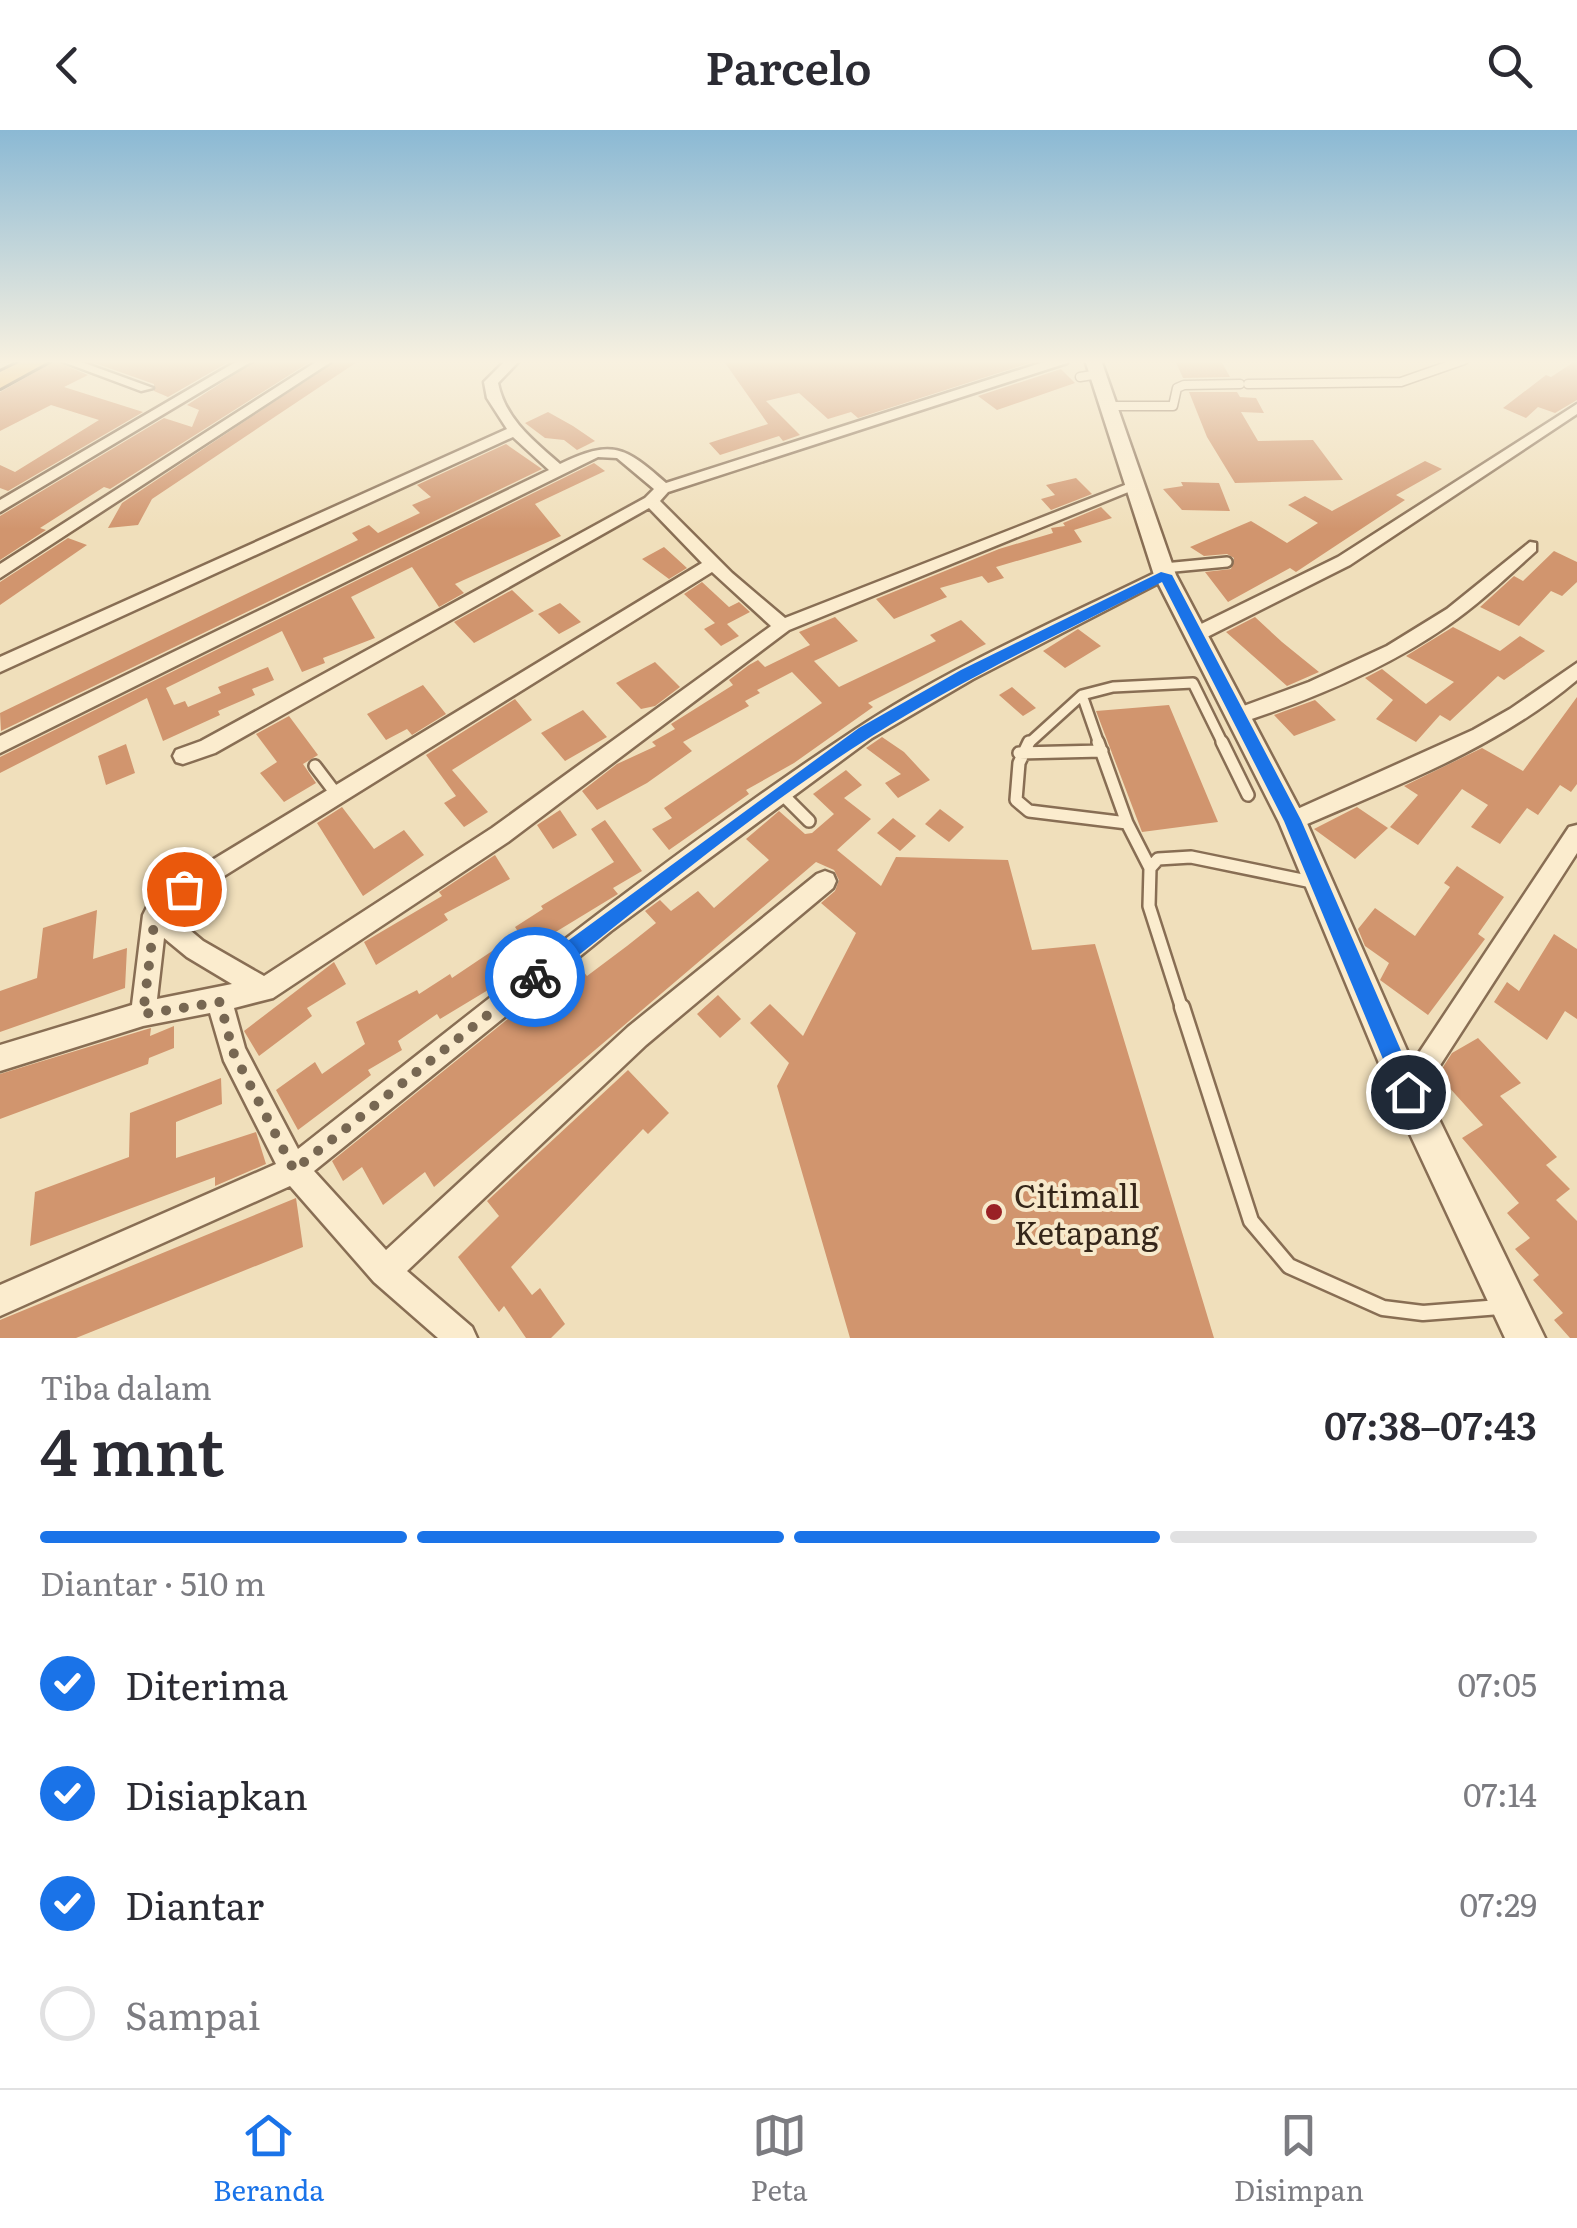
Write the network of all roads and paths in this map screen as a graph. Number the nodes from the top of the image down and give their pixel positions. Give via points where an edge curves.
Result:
1 (152, 416) edge
2 (239, 416) edge
3 (506, 416) edge
4 (893, 416) edge
5 (1113, 416) edge
6 (1564, 416) edge
7 (515, 431) junction
8 (558, 470) junction
9 (1135, 486) junction
10 (657, 495) junction
11 (0, 507) edge
12 (1530, 547) dead end
13 (1226, 562) dead end
14 (713, 564) junction
15 (1164, 571) junction
16 (0, 572) edge
17 (783, 626) junction
18 (1196, 634) junction
19 (0, 665) edge
20 (1577, 670) edge
21 (1082, 696) junction
22 (1225, 709) junction
23 (0, 744) edge
24 (1102, 750) junction
25 (1019, 753) junction
26 (183, 756) dead end
27 (315, 766) dead end
28 (780, 792) junction
29 (1248, 795) dead end
30 (336, 796) junction
31 (809, 820) dead end
32 (1292, 820) junction
33 (1128, 823) junction
34 (1577, 834) edge
35 (1150, 868) junction
36 (824, 881) dead end
37 (1318, 883) junction
38 (155, 915) junction
39 (264, 990) junction
40 (220, 1002) junction
41 (143, 1014) junction
42 (0, 1058) edge
43 (1408, 1092) junction
44 (294, 1170) junction
45 (384, 1271) junction
46 (0, 1301) edge
47 (1508, 1306) junction
48 (461, 1338) edge
49 (1525, 1338) edge

1 - 11 street
2 - 16 street
3 - 7 street
4 - 10 street
5 - 9 street
6 - 18 street via 1344,560
7 - 8 street
7 - 19 street
8 - 10 street via 616,450
8 - 23 street
9 - 15 street
9 - 17 street
10 - 14 street
10 - 26 street
12 - 22 street via 1406,643 1309,690
13 - 15 lane
14 - 17 street
14 - 30 street
15 - 18 street
15 - 28 street via 966,674
17 - 39 street via 500,835
18 - 22 street
20 - 32 street via 1444,752
21 - 22 lane via 1184,680
21 - 24 lane
21 - 25 lane
22 - 29 lane
22 - 32 street
24 - 25 lane
24 - 33 lane
25 - 33 lane via 1016,800 1023,808
27 - 30 lane
28 - 31 lane
28 - 44 street via 603,923
30 - 38 street via 184,889
32 - 37 street
33 - 35 lane
34 - 43 street
35 - 37 lane via 1158,858 1192,857
35 - 47 lane via 1148,906 1251,1221 1265,1242 1289,1266 1384,1308 1423,1314
36 - 45 street via 637,1036
37 - 43 street
38 - 39 street
38 - 41 street
39 - 40 street
40 - 41 street
40 - 44 street via 233,1052
41 - 42 street
43 - 47 street
44 - 45 street
44 - 46 street
45 - 48 street
47 - 49 street

